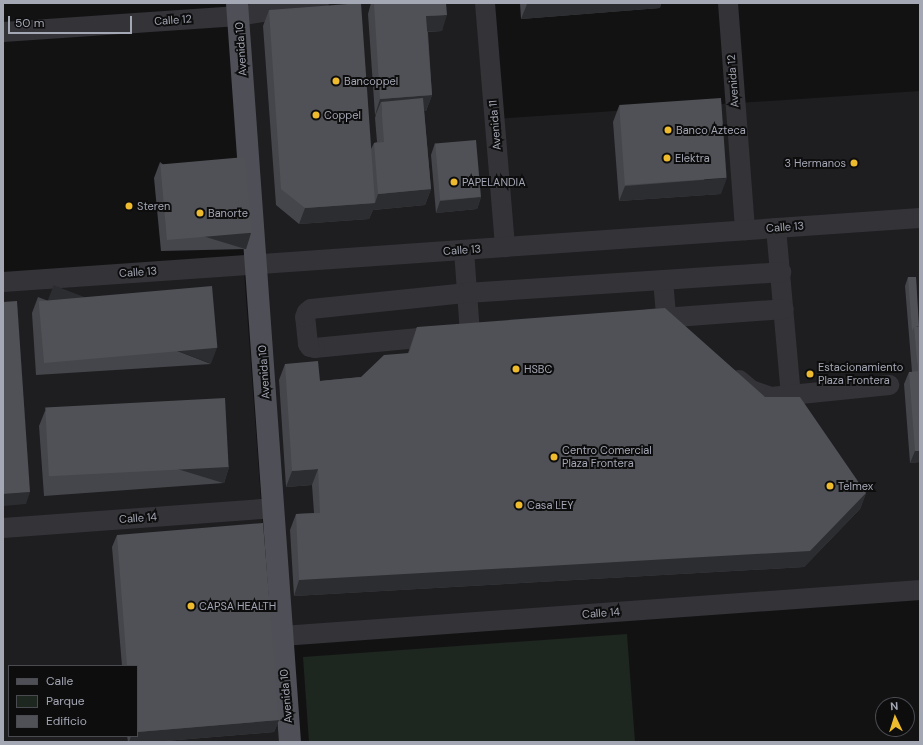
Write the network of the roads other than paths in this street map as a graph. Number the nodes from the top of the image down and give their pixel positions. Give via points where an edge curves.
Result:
1 (319, 3) edge
2 (485, 3) edge
3 (728, 3) edge
4 (238, 9) edge
5 (3, 32) edge
6 (920, 218) edge
7 (776, 228) junction
8 (745, 230) junction
9 (505, 247) junction
10 (464, 250) junction
11 (257, 264) junction
12 (780, 272) junction
13 (663, 280) junction
14 (3, 282) edge
15 (467, 293) junction
16 (784, 309) junction
17 (666, 318) junction
18 (627, 321) edge
19 (690, 340) edge
20 (727, 370) edge
21 (889, 385) dead end
22 (791, 396) junction
23 (273, 508) junction
24 (3, 528) edge
25 (920, 590) edge
26 (282, 636) junction
27 (290, 742) edge

1 - 4 street, Calle 12
2 - 9 street, Avenida 11
3 - 8 street, Avenida 12
4 - 5 street, Calle 12
4 - 11 main road, Avenida 10
6 - 7 street, Calle 13
7 - 8 street, Calle 13
7 - 12 street
8 - 9 street, Calle 13
9 - 10 street, Calle 13
10 - 11 street, Calle 13
10 - 15 street
11 - 14 street, Calle 13
11 - 23 main road, Avenida 10
12 - 13 street
12 - 16 street
13 - 15 street
13 - 17 street
15 - 15 street via 311,309 305,317 308,344 315,348 478,332
16 - 17 street
16 - 22 street
17 - 18 street
17 - 19 street
20 - 22 street via 751,390 771,397
21 - 22 street
23 - 24 street, Calle 14
23 - 26 main road, Avenida 10
25 - 26 street, Calle 14
26 - 27 main road, Avenida 10

